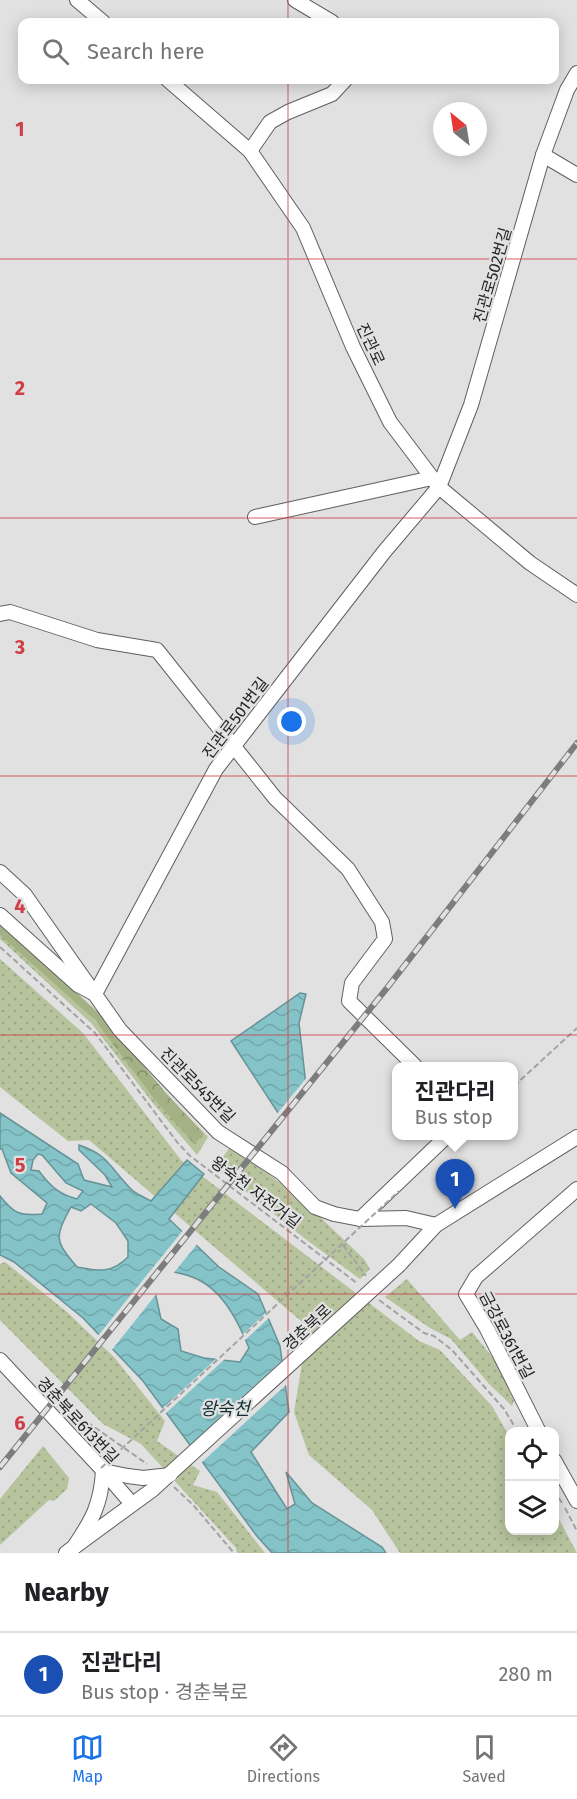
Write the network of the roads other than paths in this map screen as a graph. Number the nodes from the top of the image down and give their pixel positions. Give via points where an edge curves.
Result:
1 (77, 0) edge
2 (295, 0) edge
3 (98, 18) edge
4 (325, 18) edge
5 (577, 73) edge
6 (173, 84) edge
7 (341, 84) edge
8 (250, 151) junction
9 (543, 154) junction
10 (577, 175) edge
11 (436, 483) junction
12 (255, 517) dead end
13 (577, 596) edge
14 (0, 614) edge
15 (234, 746) junction
16 (0, 872) edge
17 (0, 915) edge
18 (95, 994) junction
19 (411, 1062) edge
20 (577, 1137) edge
21 (443, 1140) edge
22 (577, 1189) edge
23 (360, 1219) junction
24 (436, 1225) junction
25 (0, 1360) edge
26 (537, 1427) edge
27 (559, 1467) edge
28 (102, 1470) junction
29 (170, 1475) junction
30 (577, 1501) edge
31 (132, 1504) junction
32 (70, 1550) edge

1 - 3 street
2 - 4 street
5 - 9 street, 진관로502번길
6 - 8 street, 진관로
7 - 8 street via 332,94 270,122
8 - 11 street, 진관로 via 303,228 353,347 390,422
9 - 10 street
9 - 11 street, 진관로502번길 via 471,405
11 - 12 street
11 - 13 street, 진관로 via 530,563
11 - 15 street, 진관로501번길
14 - 15 street via 10,612 97,640 157,650
15 - 18 street, 진관로501번길 via 216,769
15 - 19 street via 275,798 348,869 381,922 385,939 352,983 349,1001
16 - 18 street, 진관로545번길 via 25,895
17 - 18 street via 78,986
18 - 23 street, 진관로545번길 via 120,1030 218,1132 282,1173 315,1207
20 - 24 street, 경춘북로
21 - 23 street
22 - 26 street, 금강로361번길 via 476,1277 466,1294
23 - 24 street, 진관로545번길 via 406,1218
24 - 29 street, 경춘북로, bridge via 399,1265
25 - 28 street, 경춘북로613번길
27 - 30 street
28 - 29 street, bridge via 143,1478
28 - 31 street, 경춘북로613번길
28 - 32 street via 102,1494 90,1523
29 - 31 street, 경춘북로, bridge
31 - 32 street, 경춘북로

